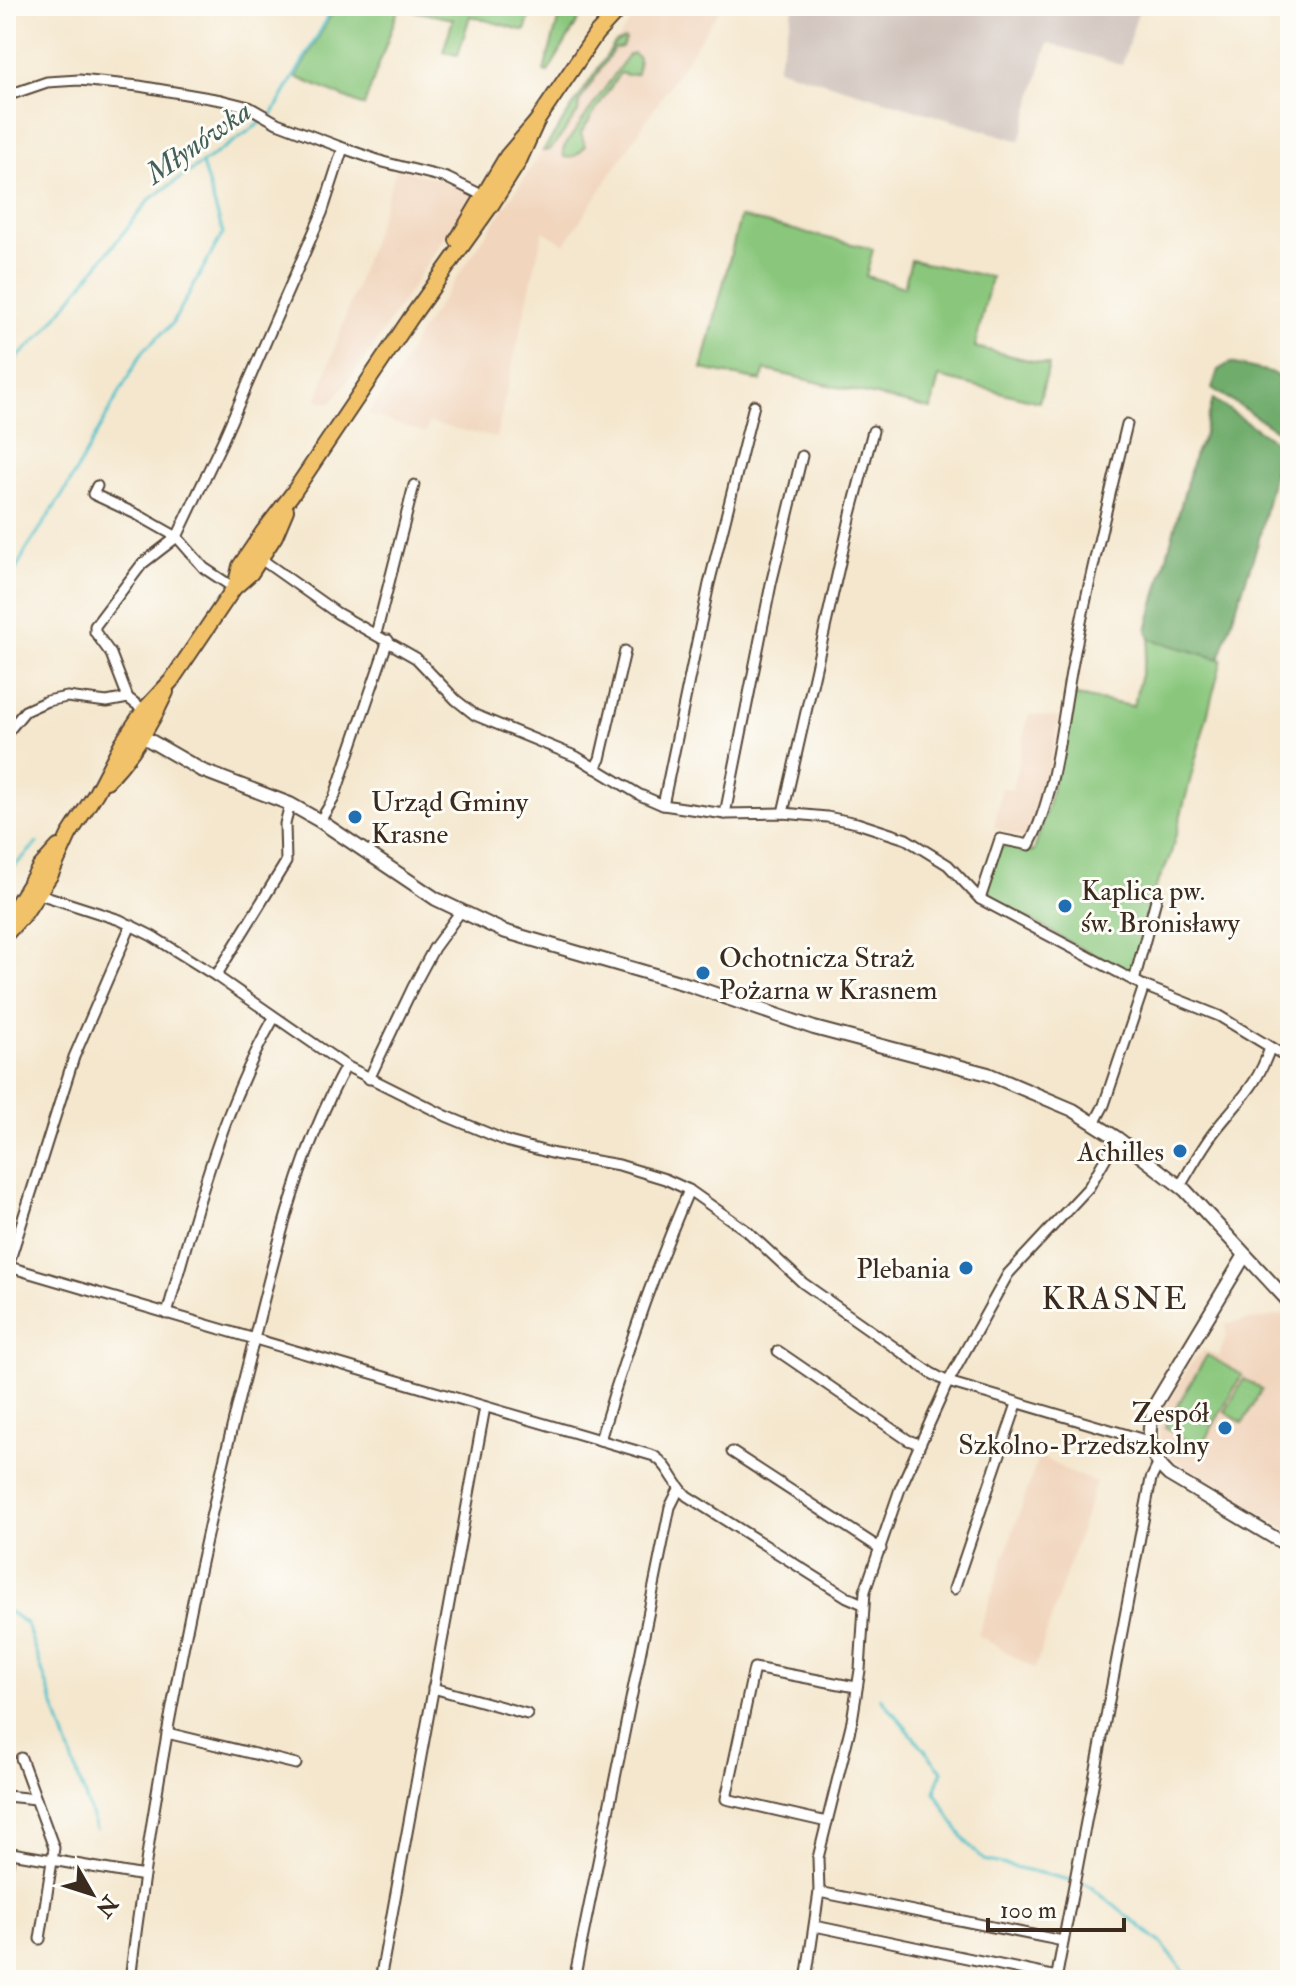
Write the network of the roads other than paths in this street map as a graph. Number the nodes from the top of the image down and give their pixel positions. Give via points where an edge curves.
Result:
1 (608, 6) edge
2 (622, 6) edge
3 (596, 34) junction
4 (6, 96) edge
5 (537, 121) junction
6 (343, 148) junction
7 (482, 195) junction
8 (436, 281) junction
9 (754, 405) dead end
10 (1127, 424) dead end
11 (873, 431) dead end
12 (802, 456) dead end
13 (414, 485) dead end
14 (97, 486) dead end
15 (293, 493) junction
16 (263, 532) junction
17 (177, 537) junction
18 (261, 557) junction
19 (243, 561) junction
20 (234, 587) junction
21 (376, 634) junction
22 (388, 640) junction
23 (625, 651) dead end
24 (171, 681) junction
25 (128, 698) junction
26 (142, 714) junction
27 (6, 734) edge
28 (142, 736) junction
29 (122, 743) junction
30 (595, 768) junction
31 (96, 793) junction
32 (290, 804) junction
33 (663, 805) junction
34 (783, 813) junction
35 (725, 814) junction
36 (320, 821) junction
37 (69, 835) junction
38 (40, 867) junction
39 (38, 892) junction
40 (1158, 892) dead end
41 (980, 899) junction
42 (18, 900) junction
43 (461, 911) junction
44 (6, 922) edge
45 (131, 925) junction
46 (6, 934) edge
47 (216, 976) junction
48 (1134, 981) junction
49 (1144, 986) junction
50 (274, 1018) junction
51 (1270, 1048) junction
52 (1290, 1059) edge
53 (346, 1066) junction
54 (369, 1079) junction
55 (1095, 1122) junction
56 (1117, 1138) junction
57 (1180, 1186) junction
58 (689, 1190) junction
59 (1245, 1255) junction
60 (7, 1266) edge
61 (1288, 1296) edge
62 (167, 1314) junction
63 (254, 1339) junction
64 (778, 1351) dead end
65 (948, 1382) junction
66 (1017, 1404) junction
67 (485, 1407) junction
68 (600, 1440) junction
69 (1148, 1441) junction
70 (919, 1444) junction
71 (732, 1452) dead end
72 (1158, 1465) junction
73 (679, 1489) junction
74 (1290, 1547) edge
75 (881, 1549) junction
76 (954, 1589) dead end
77 (863, 1604) junction
78 (856, 1687) junction
79 (433, 1688) junction
80 (527, 1714) dead end
81 (167, 1733) junction
82 (21, 1758) dead end
83 (296, 1764) dead end
84 (6, 1796) edge
85 (36, 1799) junction
86 (827, 1822) junction
87 (8, 1852) edge
88 (53, 1861) junction
89 (6, 1875) edge
90 (144, 1876) junction
91 (819, 1892) junction
92 (815, 1926) junction
93 (40, 1939) dead end
94 (1063, 1941) junction
95 (1056, 1978) edge
96 (130, 1980) edge
97 (380, 1980) edge
98 (574, 1980) edge
99 (806, 1980) edge

1 - 3 main road
2 - 3 main road
3 - 5 main road
4 - 6 street via 47,82 94,81 221,100
5 - 7 main road
5 - 8 main road via 518,163
6 - 7 street via 436,174
6 - 17 street via 322,213
7 - 8 main road
8 - 15 main road
9 - 33 street via 709,584
10 - 41 street via 1038,826 1029,845 1000,839
11 - 34 street
12 - 35 street
13 - 21 street
14 - 17 street via 93,494
15 - 16 main road
15 - 18 main road
16 - 18 street
16 - 19 main road
17 - 20 street via 204,568
17 - 25 street via 142,564 95,626
18 - 19 street
18 - 20 main road
18 - 21 street via 328,607
19 - 20 main road
20 - 24 main road
21 - 22 street
22 - 30 street via 416,658 475,715
22 - 36 street via 334,798
23 - 30 street
24 - 26 main road
24 - 28 main road
25 - 26 street
25 - 27 street via 47,701 25,711
26 - 28 street
26 - 29 main road
28 - 29 street
28 - 31 main road
28 - 32 street via 201,770
29 - 31 main road
30 - 33 street
31 - 37 main road
32 - 36 street
32 - 47 street via 286,862
33 - 35 street
34 - 35 street
34 - 41 street via 857,823 906,839 948,865
36 - 43 street
37 - 38 main road
37 - 39 main road
38 - 39 street
38 - 42 main road
39 - 42 street
39 - 45 street
39 - 46 main road
40 - 48 street
41 - 48 street
42 - 44 main road
43 - 54 street via 434,948
43 - 55 street via 523,938 689,985 814,1028 988,1074
45 - 47 street
45 - 60 street via 74,1057
47 - 50 street
48 - 49 street
49 - 51 street via 1219,1016
49 - 55 street
50 - 53 street
50 - 62 street via 219,1138
51 - 52 street
51 - 57 street via 1252,1089 1212,1134
53 - 54 street
53 - 63 street via 300,1174
54 - 58 street via 509,1142 619,1165
55 - 56 street
56 - 57 street
56 - 65 street via 1089,1187 1008,1274
57 - 59 street
58 - 65 street via 747,1231 803,1283
58 - 68 street
59 - 61 street
59 - 69 street via 1156,1403
60 - 62 street
62 - 63 street
63 - 67 street
63 - 81 street via 210,1518
64 - 70 street
65 - 66 street
65 - 70 street
66 - 69 street
66 - 76 street
67 - 68 street
67 - 79 street
68 - 73 street via 654,1456 670,1470
69 - 72 street
70 - 75 street
71 - 75 street
72 - 74 street
72 - 94 street via 1148,1492
73 - 77 street
73 - 98 street via 670,1507
75 - 77 street
77 - 78 street
78 - 86 street
78 - 86 street via 754,1668 726,1799
79 - 80 street
79 - 97 street
81 - 83 street
81 - 90 street
82 - 85 street
84 - 85 street
85 - 88 street via 54,1848
86 - 91 street via 818,1858
87 - 88 street
87 - 89 street
88 - 90 street
88 - 93 street
90 - 96 street
91 - 92 street
91 - 94 street
92 - 95 street
92 - 99 street
94 - 95 street

